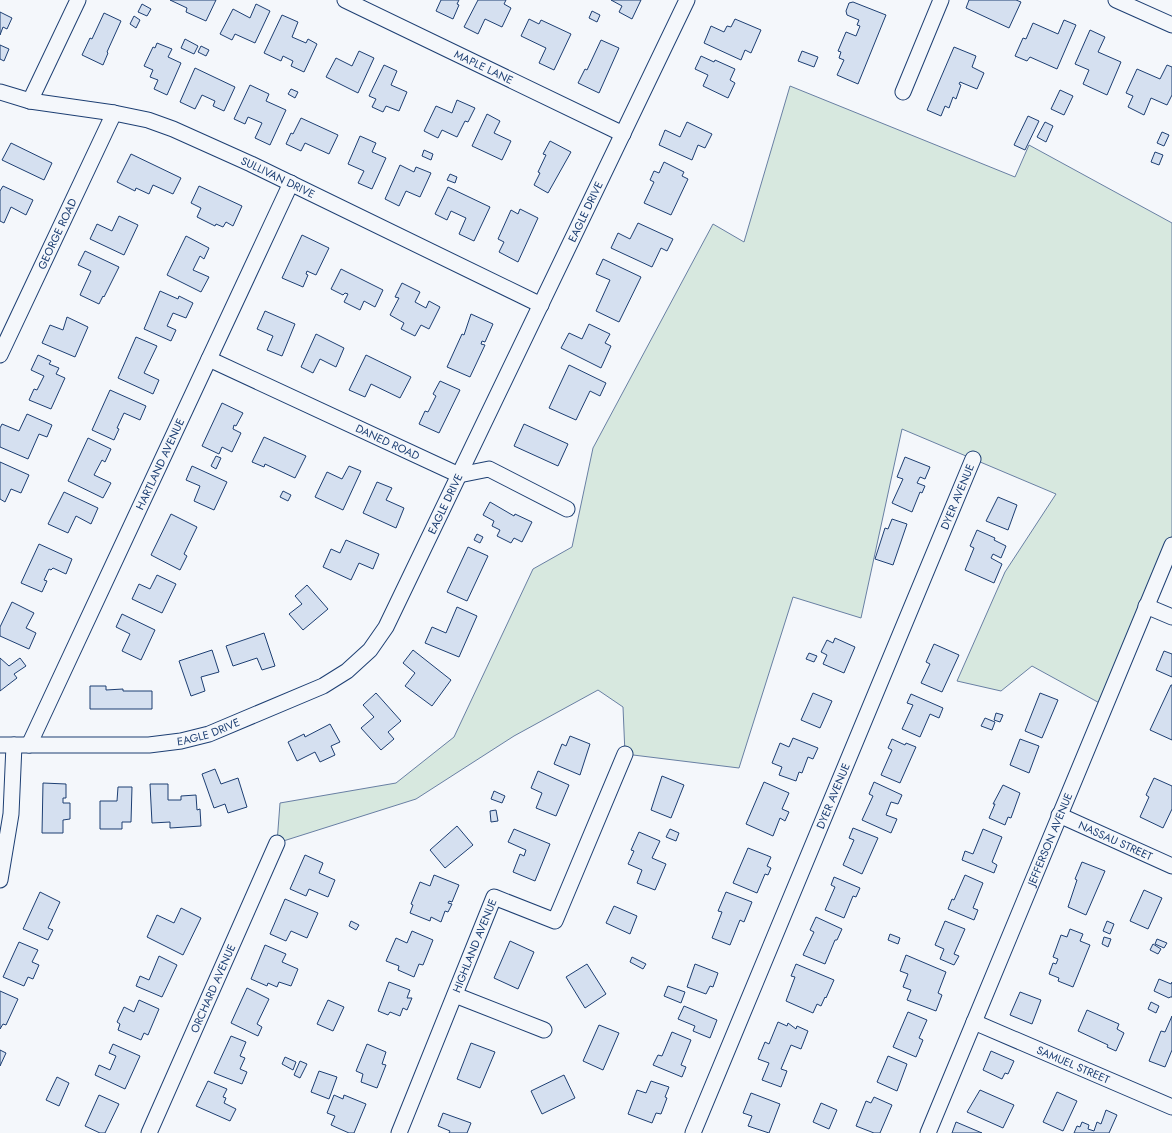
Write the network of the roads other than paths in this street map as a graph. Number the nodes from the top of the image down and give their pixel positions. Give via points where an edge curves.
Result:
1 (78, 0) edge
2 (345, 0) edge
3 (687, 0) edge
4 (941, 0) edge
5 (1116, 0) edge
6 (1172, 25) edge
7 (0, 92) edge
8 (904, 92) dead end
9 (30, 101) junction
10 (114, 113) junction
11 (623, 134) junction
12 (291, 183) junction
13 (541, 305) junction
14 (0, 355) edge
15 (209, 359) junction
16 (974, 459) dead end
17 (459, 475) junction
18 (566, 509) dead end
19 (1172, 545) edge
20 (1146, 606) junction
21 (1172, 617) edge
22 (7, 745) edge
23 (29, 745) junction
24 (625, 754) dead end
25 (1060, 815) junction
26 (277, 843) dead end
27 (1172, 866) edge
28 (0, 880) edge
29 (455, 995) junction
30 (974, 1022) junction
31 (544, 1030) dead end
32 (1172, 1107) edge
33 (149, 1133) edge
34 (400, 1133) edge
35 (693, 1133) edge
36 (928, 1133) edge

1 - 9 street
2 - 11 street, MAPLE LANE
3 - 11 street, EAGLE DRIVE
4 - 8 street
5 - 6 street
7 - 9 street, SULLIVAN DRIVE
9 - 10 street, SULLIVAN DRIVE
10 - 12 street, SULLIVAN DRIVE via 148,120 173,129
10 - 14 street, GEORGE ROAD
11 - 13 street, EAGLE DRIVE
12 - 13 street, SULLIVAN DRIVE
12 - 15 street, HARTLAND AVENUE
13 - 17 street, EAGLE DRIVE
15 - 17 street, DANED ROAD
15 - 23 street, HARTLAND AVENUE
16 - 35 street, DYER AVENUE
17 - 18 street via 489,469
17 - 23 street, EAGLE DRIVE via 386,627 364,655 347,671 324,686 209,734 181,741 149,745
19 - 20 street, JEFFERSON AVENUE
20 - 21 street
20 - 25 street, JEFFERSON AVENUE
22 - 23 street, EAGLE DRIVE
22 - 28 street via 11,814
24 - 29 street, HIGHLAND AVENUE via 555,921 494,897
25 - 27 street, NASSAU STREET
25 - 30 street, JEFFERSON AVENUE
26 - 33 street, ORCHARD AVENUE
29 - 31 street
29 - 34 street, HIGHLAND AVENUE
30 - 32 street, SAMUEL STREET
30 - 36 street, JEFFERSON AVENUE

